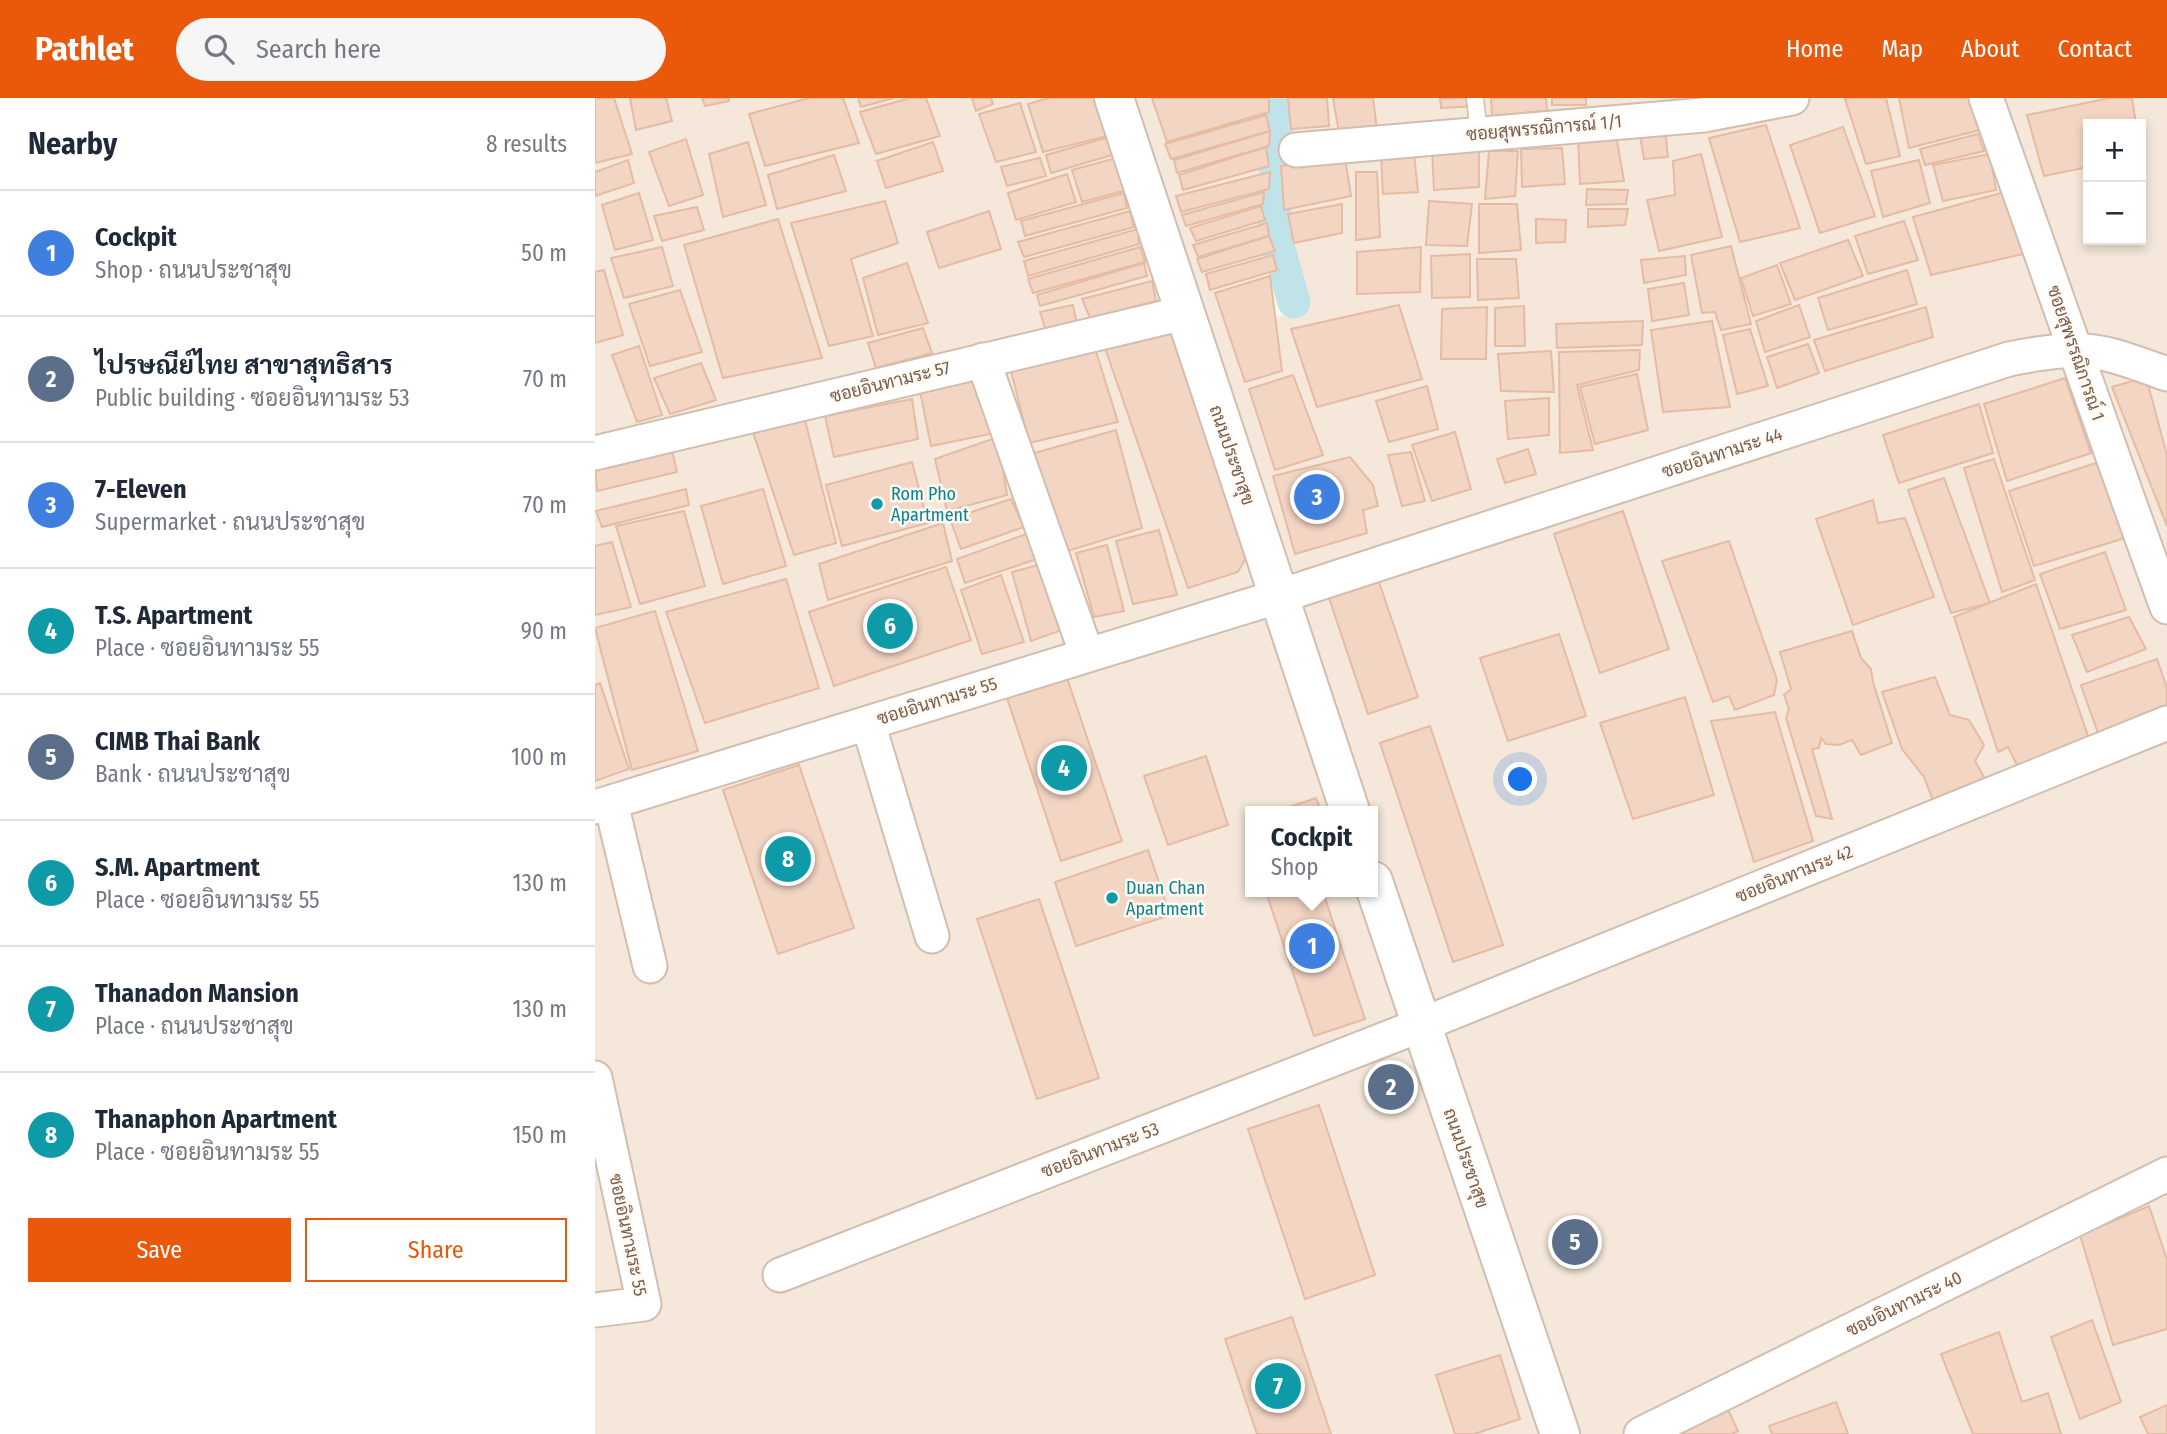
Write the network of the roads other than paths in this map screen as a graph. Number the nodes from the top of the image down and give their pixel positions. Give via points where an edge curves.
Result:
1 (1114, 98) edge
2 (1475, 98) edge
3 (1791, 98) edge
4 (1986, 98) edge
5 (1479, 132) junction
6 (1296, 150) dead end
7 (1184, 313) junction
8 (2076, 350) junction
9 (983, 360) junction
10 (2167, 374) edge
11 (595, 453) edge
12 (1280, 596) junction
13 (2167, 607) edge
14 (1087, 655) junction
15 (867, 723) junction
16 (2167, 723) edge
17 (603, 805) edge
18 (1348, 806) edge
19 (1378, 896) edge
20 (932, 936) dead end
21 (650, 966) dead end
22 (1421, 1025) junction
23 (595, 1077) edge
24 (2167, 1174) edge
25 (780, 1275) dead end
26 (595, 1310) edge
27 (1560, 1434) edge
28 (1641, 1434) edge

1 - 7 street, ถนนประชาสุข
2 - 5 lane
3 - 5 street, ซอยสุพรรณิการณ์ 1/1 via 1704,115
4 - 8 street, ซอยสุพรรณิการณ์ 1
5 - 6 street, ซอยสุพรรณิการณ์ 1/1
7 - 9 street, ซอยอินทามระ 57
7 - 12 street, ถนนประชาสุข
8 - 10 street, ซอยอินทามระ 44 via 2112,355
8 - 12 street, ซอยอินทามระ 44 via 2009,359
8 - 13 street, ซอยสุพรรณิการณ์ 1
9 - 11 street, ซอยอินทามระ 57
9 - 14 street
12 - 14 street, ซอยอินทามระ 55
12 - 18 street, ถนนประชาสุข
14 - 15 street, ซอยอินทามระ 55
15 - 17 street, ซอยอินทามระ 55
15 - 20 street
16 - 22 street, ซอยอินทามระ 42
17 - 21 street
19 - 22 street, ถนนประชาสุข
22 - 25 street, ซอยอินทามระ 53
22 - 27 street, ถนนประชาสุข
23 - 26 street, ซอยอินทามระ 55 via 644,1304
24 - 28 street, ซอยอินทามระ 40

